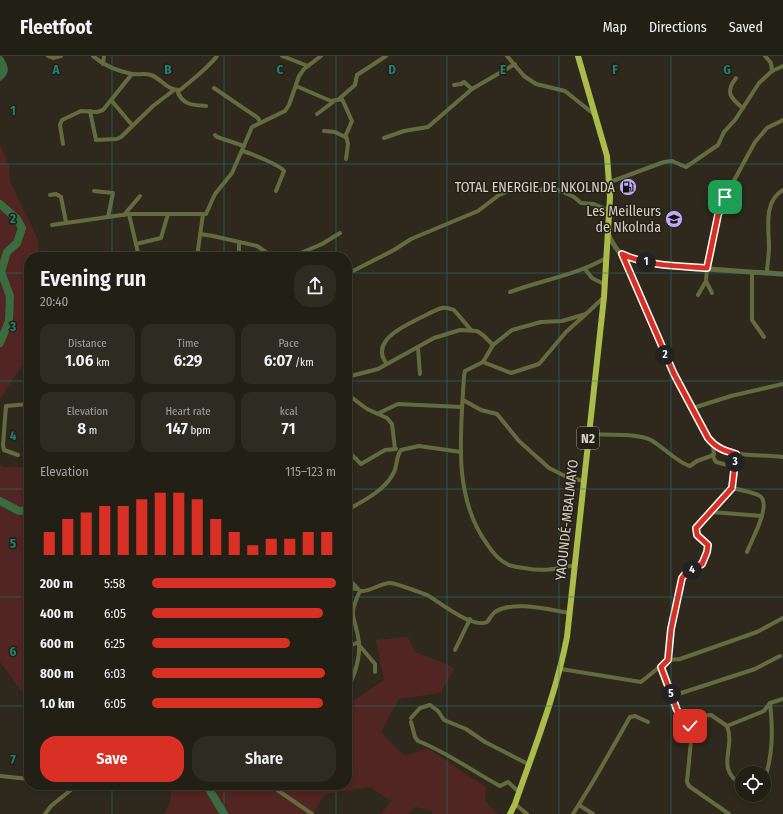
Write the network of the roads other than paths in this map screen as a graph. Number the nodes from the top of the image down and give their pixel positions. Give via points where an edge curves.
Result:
1 (48, 56) edge
2 (60, 56) edge
3 (94, 56) edge
4 (104, 56) edge
5 (217, 56) edge
6 (282, 56) edge
7 (321, 56) edge
8 (386, 56) edge
9 (507, 56) edge
10 (578, 56) edge
11 (764, 56) edge
12 (103, 64) junction
13 (515, 64) junction
14 (308, 66) junction
15 (783, 66) edge
16 (772, 71) junction
17 (132, 74) junction
18 (736, 78) dead end
19 (454, 85) dead end
20 (296, 86) junction
21 (214, 88) dead end
22 (472, 89) junction
23 (176, 90) junction
24 (340, 98) junction
25 (111, 100) junction
26 (333, 102) junction
27 (206, 106) dead end
28 (743, 108) junction
29 (90, 111) junction
30 (317, 114) dead end
31 (596, 117) junction
32 (783, 120) edge
33 (260, 122) junction
34 (132, 126) junction
35 (324, 131) dead end
36 (215, 135) dead end
37 (346, 136) junction
38 (384, 138) dead end
39 (63, 144) dead end
40 (244, 146) junction
41 (242, 151) junction
42 (346, 159) dead end
43 (610, 182) junction
44 (783, 190) edge
45 (94, 191) dead end
46 (276, 191) dead end
47 (50, 195) dead end
48 (140, 196) dead end
49 (610, 210) junction
50 (129, 214) junction
51 (168, 214) junction
52 (202, 214) junction
53 (124, 215) junction
54 (108, 217) junction
55 (66, 222) junction
56 (52, 225) dead end
57 (340, 233) dead end
58 (200, 234) junction
59 (609, 236) junction
60 (239, 242) junction
61 (136, 244) junction
62 (138, 252) edge
63 (198, 252) edge
64 (239, 252) edge
65 (266, 252) edge
66 (303, 252) edge
67 (622, 254) junction
68 (606, 258) junction
69 (707, 268) junction
70 (585, 269) junction
71 (352, 271) edge
72 (752, 272) junction
73 (767, 273) junction
74 (783, 274) edge
75 (706, 280) junction
76 (604, 284) junction
77 (510, 292) dead end
78 (712, 293) dead end
79 (698, 295) dead end
80 (604, 297) junction
81 (586, 314) junction
82 (471, 330) junction
83 (764, 337) dead end
84 (493, 346) junction
85 (418, 348) junction
86 (483, 362) junction
87 (386, 363) junction
88 (420, 374) dead end
89 (352, 376) edge
90 (783, 384) edge
91 (352, 398) edge
92 (463, 400) junction
93 (24, 404) edge
94 (462, 407) junction
95 (693, 408) junction
96 (379, 413) junction
97 (588, 434) junction
98 (713, 445) junction
99 (395, 449) junction
100 (401, 450) junction
101 (461, 452) junction
102 (736, 454) junction
103 (352, 455) edge
104 (712, 455) junction
105 (18, 456) dead end
106 (783, 457) edge
107 (735, 467) junction
108 (583, 481) junction
109 (732, 488) junction
110 (352, 508) edge
111 (711, 512) junction
112 (762, 516) junction
113 (747, 552) dead end
114 (575, 565) junction
115 (352, 582) edge
116 (352, 589) edge
117 (359, 590) junction
118 (570, 614) junction
119 (783, 618) edge
120 (470, 619) junction
121 (359, 643) junction
122 (352, 645) edge
123 (455, 650) dead end
124 (780, 656) dead end
125 (668, 660) junction
126 (661, 667) junction
127 (561, 669) junction
128 (375, 672) dead end
129 (352, 679) edge
130 (672, 696) junction
131 (783, 699) edge
132 (770, 703) junction
133 (684, 717) junction
134 (648, 722) dead end
135 (727, 726) junction
136 (528, 764) junction
137 (770, 766) edge
138 (0, 776) edge
139 (24, 778) edge
140 (735, 780) edge
141 (71, 790) edge
142 (277, 790) edge
143 (519, 792) junction
144 (514, 804) junction
145 (579, 805) junction
146 (45, 814) edge
147 (312, 814) edge
148 (510, 814) edge
149 (527, 814) edge
150 (573, 814) edge
151 (593, 814) edge
152 (729, 814) edge

1 - 2 street
3 - 12 street
4 - 12 street
5 - 23 street via 210,66 180,90
6 - 14 street
7 - 14 street
8 - 24 street via 356,75 355,85
9 - 13 street
10 - 31 highway, YAOUNDÉ-MBALMAYO / N2
11 - 16 street via 771,63
12 - 17 street
13 - 22 street
13 - 31 street via 524,76 536,84 565,92
14 - 20 street via 299,76
15 - 16 street
16 - 28 street via 759,83
17 - 23 street via 152,76
17 - 25 street
18 - 28 street via 729,87 730,92 733,99
19 - 22 street via 464,82
20 - 26 street
20 - 33 street via 285,111
21 - 33 street via 258,118
22 - 38 street via 428,126
23 - 27 street via 185,103
23 - 34 street
24 - 26 street
24 - 37 street via 352,121
25 - 29 street via 103,110
25 - 34 street
26 - 30 street
28 - 43 street via 724,132 718,145 686,167 672,161 664,162
29 - 34 street via 96,140 117,139
29 - 39 street via 81,111 62,120 60,125
31 - 43 highway, YAOUNDÉ-MBALMAYO / N2 via 607,156
32 - 69 street via 767,128 755,142 727,192 718,215
33 - 40 street via 252,127
35 - 37 street
36 - 40 street
37 - 42 street
40 - 41 street
41 - 46 street via 282,168 284,171
41 - 52 street via 232,173 215,194 206,214
43 - 49 highway, YAOUNDÉ-MBALMAYO / N2
44 - 73 street via 774,199 768,214
45 - 54 street via 113,193
47 - 55 street via 56,194 61,197
48 - 53 street
49 - 59 highway, YAOUNDÉ-MBALMAYO / N2
49 - 71 street via 582,203 556,189 534,191 521,186 499,195 478,211 411,239
50 - 51 street
50 - 53 street
50 - 61 street
51 - 52 street
51 - 61 street via 161,238
52 - 58 street
53 - 54 street
54 - 55 street
55 - 56 street
57 - 66 street
58 - 60 street
58 - 63 street
59 - 67 street
59 - 68 highway, YAOUNDÉ-MBALMAYO / N2
60 - 64 street
60 - 65 street via 257,246
61 - 62 street
67 - 69 street via 652,263
67 - 95 street via 658,340
68 - 70 street
68 - 76 highway, YAOUNDÉ-MBALMAYO / N2
69 - 72 street
69 - 75 street
70 - 76 street via 592,278
70 - 77 street
72 - 73 street
72 - 83 street via 752,320
73 - 74 street
75 - 78 street
75 - 79 street
76 - 80 highway, YAOUNDÉ-MBALMAYO / N2
80 - 81 street
80 - 97 highway, YAOUNDÉ-MBALMAYO / N2
81 - 84 street via 512,330
81 - 86 street via 566,332 539,364 511,373
82 - 84 street via 484,335
82 - 85 street via 442,334
82 - 87 street via 454,310 441,309 389,336 381,354
84 - 86 street
85 - 87 street
85 - 88 street
86 - 92 street via 465,371
87 - 89 street via 378,369
90 - 95 street
91 - 96 street via 362,406
92 - 94 street
92 - 108 street via 481,410 497,414 519,441 549,468
93 - 105 street via 6,406 4,450
94 - 96 street via 398,404
94 - 101 street
95 - 98 street
96 - 99 street via 392,424
97 - 104 street via 646,438 690,466
97 - 108 highway, YAOUNDÉ-MBALMAYO / N2
98 - 102 street
98 - 104 street
99 - 100 street
99 - 103 street via 385,450 361,464
100 - 101 street via 419,446
100 - 110 street via 397,455 393,475 385,484
101 - 114 street via 462,477 472,518 493,554 509,565 532,570 542,571
102 - 106 street
102 - 107 street
104 - 107 street via 716,462
107 - 109 street
108 - 114 highway, YAOUNDÉ-MBALMAYO / N2
109 - 111 street
109 - 112 street via 759,496 764,506
111 - 112 street
111 - 125 street via 696,528 697,535 708,545 707,552 702,564 682,578 671,629
112 - 113 street
114 - 118 highway, YAOUNDÉ-MBALMAYO / N2
115 - 117 street
116 - 117 street
117 - 120 street via 393,583 428,596
117 - 121 street via 352,612
118 - 120 street via 522,606 498,610 484,624
118 - 127 highway, YAOUNDÉ-MBALMAYO / N2
119 - 125 street via 757,632 680,659
120 - 123 street
121 - 122 street
121 - 128 street via 375,664
121 - 129 street via 356,670
124 - 130 street via 754,669
125 - 126 street
126 - 127 street via 641,682
126 - 130 street
127 - 136 highway, YAOUNDÉ-MBALMAYO / N2
130 - 133 street via 677,710
131 - 132 street
132 - 135 street via 764,711
132 - 137 street via 773,731
133 - 135 street via 711,715
133 - 152 street via 691,731 687,782
134 - 145 street via 635,716 630,717
135 - 140 street via 729,737 726,767
136 - 143 highway, YAOUNDÉ-MBALMAYO / N2
136 - 143 street via 466,729 444,720 430,704 420,708 411,720 418,741 437,748 500,786 508,782
138 - 139 street
141 - 146 street
142 - 147 street
143 - 144 highway, YAOUNDÉ-MBALMAYO / N2
144 - 148 highway, YAOUNDÉ-MBALMAYO / N2
144 - 149 street
145 - 150 street
145 - 151 street

